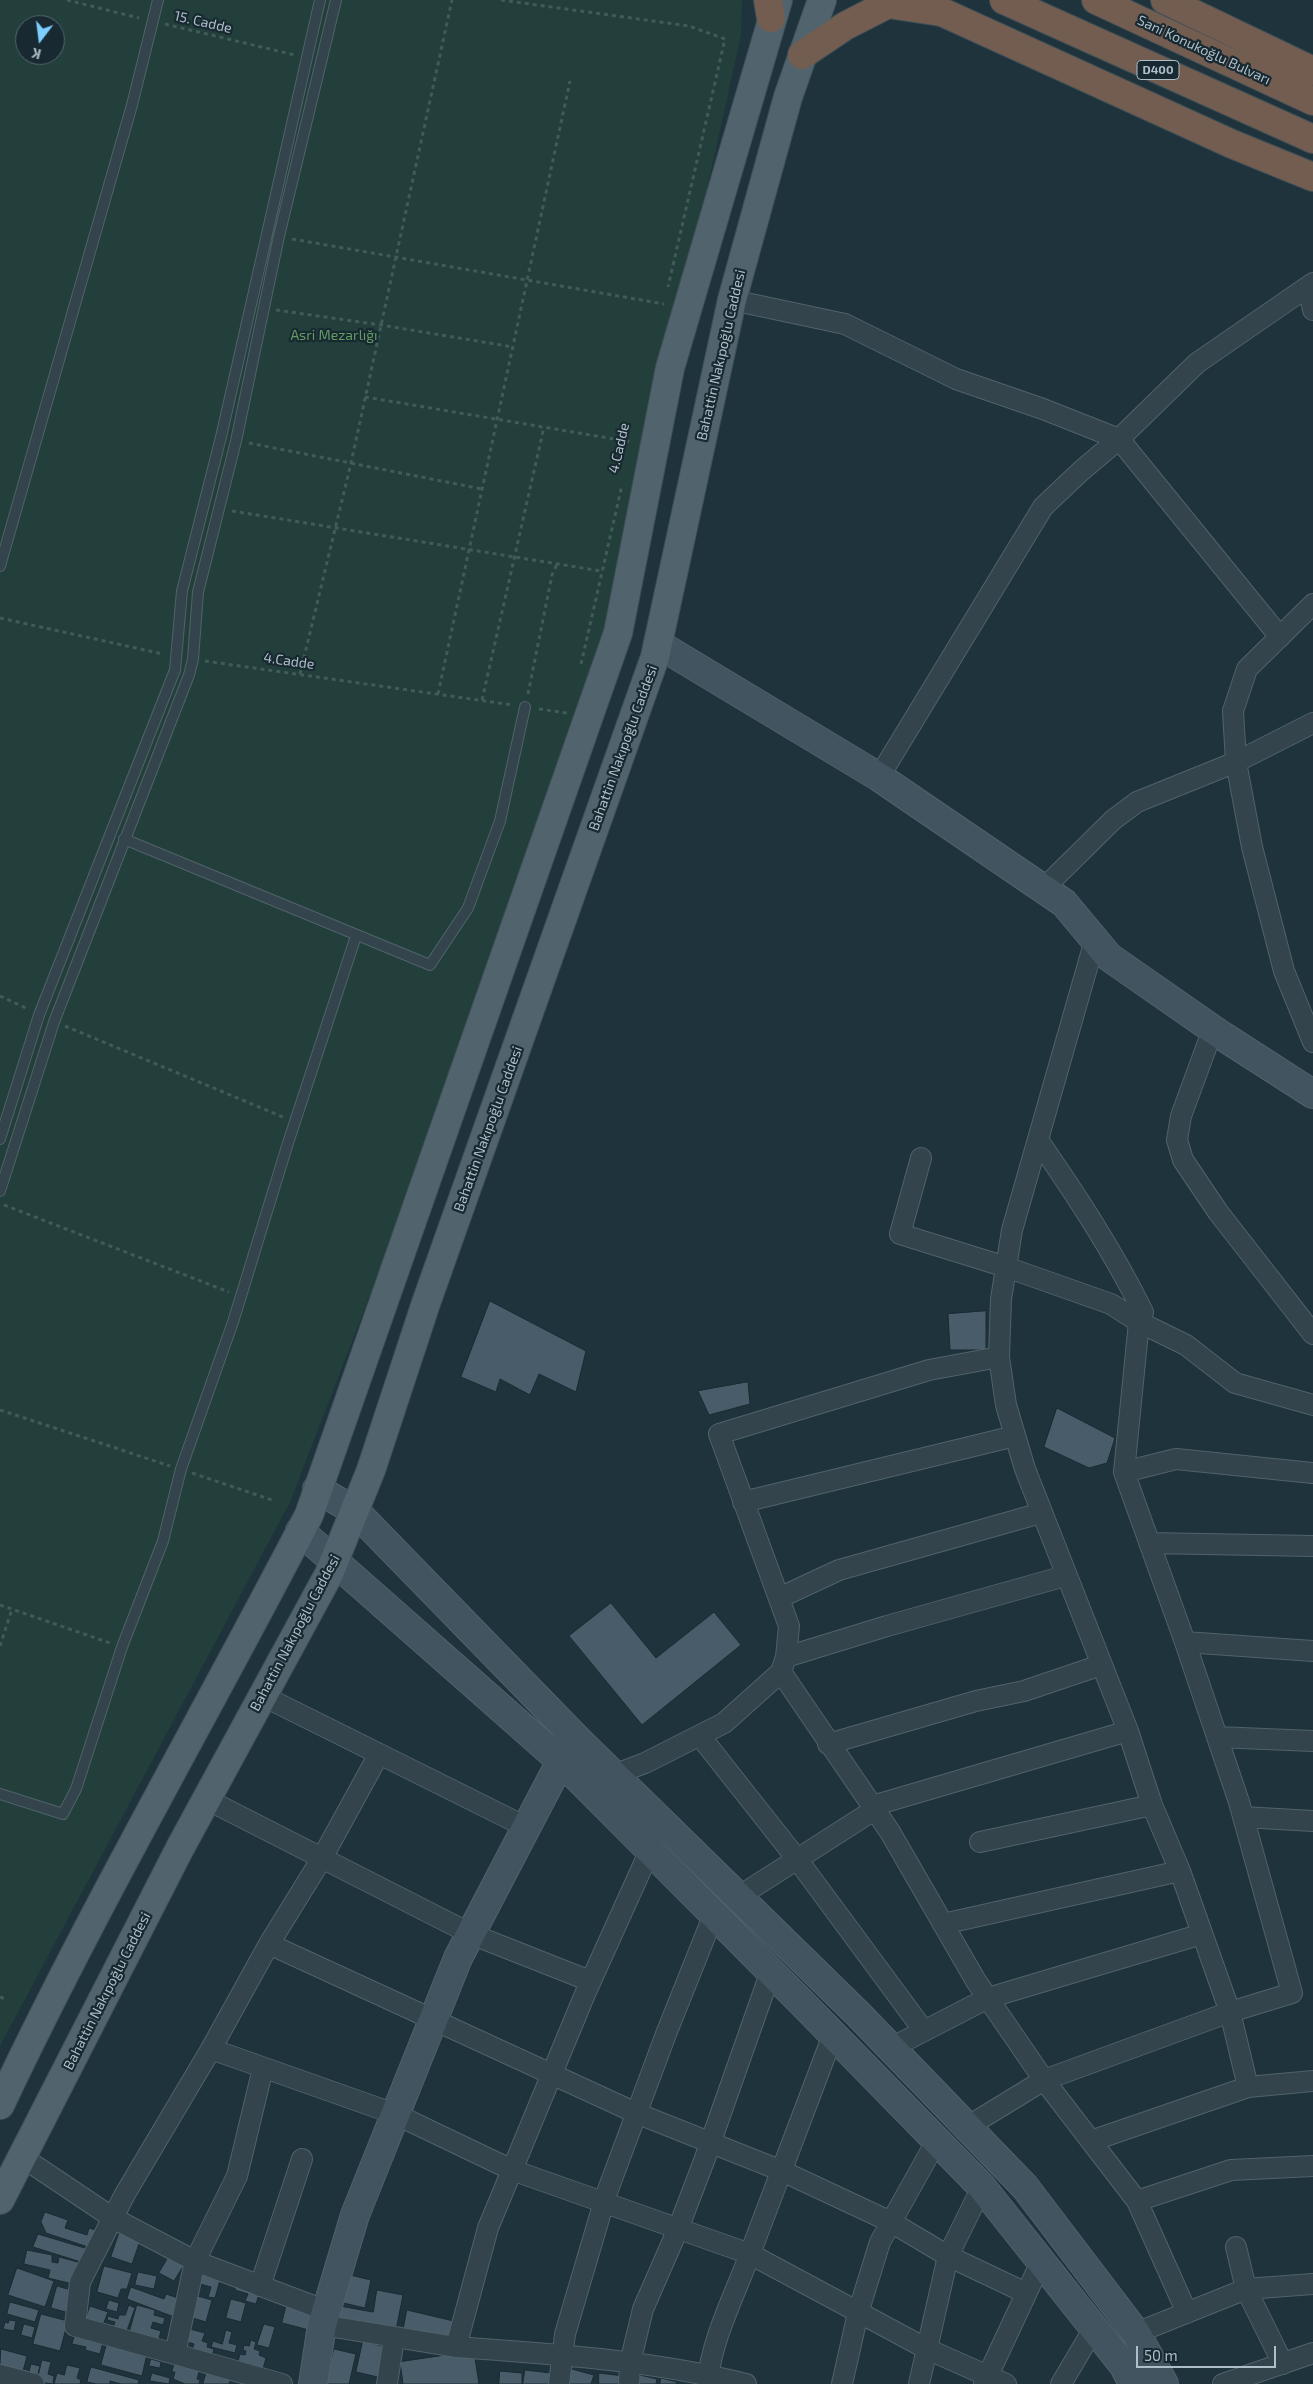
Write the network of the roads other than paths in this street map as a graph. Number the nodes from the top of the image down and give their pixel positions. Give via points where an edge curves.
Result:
1 (158, 0) edge
2 (320, 0) edge
3 (336, 0) edge
4 (822, 0) edge
5 (1004, 0) edge
6 (1096, 0) edge
7 (1164, 0) edge
8 (933, 4) edge
9 (772, 6) edge
10 (802, 55) junction
11 (1313, 71) edge
12 (1313, 101) edge
13 (1313, 139) edge
14 (1313, 177) edge
15 (1310, 285) edge
16 (732, 300) junction
17 (1313, 310) edge
18 (1119, 439) junction
19 (0, 566) edge
20 (1313, 604) edge
21 (1280, 637) junction
22 (658, 644) junction
23 (525, 707) road end
24 (1313, 723) edge
25 (1236, 762) junction
26 (879, 777) junction
27 (124, 839) junction
28 (1043, 889) junction
29 (356, 936) junction
30 (1095, 940) junction
31 (1213, 1029) junction
32 (1313, 1042) edge
33 (1313, 1094) edge
34 (0, 1139) edge
35 (1038, 1140) junction
36 (921, 1158) dead end
37 (0, 1191) edge
38 (1006, 1267) junction
39 (1140, 1322) junction
40 (1313, 1334) edge
41 (999, 1357) junction
42 (1313, 1405) edge
43 (1015, 1436) junction
44 (1124, 1472) junction
45 (1313, 1473) edge
46 (317, 1489) junction
47 (743, 1502) junction
48 (355, 1512) junction
49 (1041, 1512) junction
50 (300, 1531) junction
51 (1149, 1543) junction
52 (1313, 1546) edge
53 (334, 1561) junction
54 (1065, 1576) junction
55 (778, 1598) junction
56 (1185, 1642) junction
57 (1313, 1650) edge
58 (783, 1664) junction
59 (1101, 1665) junction
60 (263, 1696) junction
61 (1128, 1731) junction
62 (700, 1736) junction
63 (1218, 1737) junction
64 (1313, 1741) edge
65 (828, 1744) junction
66 (379, 1754) junction
67 (561, 1761) junction
68 (613, 1775) junction
69 (0, 1794) edge
70 (206, 1799) junction
71 (1152, 1806) junction
72 (873, 1808) junction
73 (1243, 1817) junction
74 (1313, 1821) edge
75 (526, 1827) junction
76 (980, 1842) dead end
77 (650, 1850) junction
78 (322, 1858) junction
79 (797, 1859) junction
80 (1180, 1871) junction
81 (738, 1896) junction
82 (714, 1914) junction
83 (943, 1924) junction
84 (471, 1934) junction
85 (1202, 1934) junction
86 (269, 1944) junction
87 (771, 1971) junction
88 (590, 1981) junction
89 (988, 1998) junction
90 (1230, 2012) junction
91 (433, 2021) junction
92 (924, 2031) junction
93 (834, 2034) junction
94 (891, 2048) junction
95 (211, 2049) junction
96 (263, 2068) junction
97 (551, 2075) junction
98 (1044, 2080) junction
99 (1313, 2081) edge
100 (1248, 2087) junction
101 (0, 2105) edge
102 (636, 2113) junction
103 (396, 2114) junction
104 (967, 2127) junction
105 (937, 2140) junction
106 (1091, 2141) junction
107 (711, 2142) junction
108 (22, 2157) junction
109 (302, 2159) dead end
110 (1313, 2166) edge
111 (512, 2170) junction
112 (782, 2171) junction
113 (982, 2187) junction
114 (0, 2200) edge
115 (604, 2201) junction
116 (1137, 2201) junction
117 (113, 2218) junction
118 (891, 2222) junction
119 (678, 2229) junction
120 (1236, 2247) dead end
121 (750, 2254) junction
122 (948, 2256) junction
123 (195, 2261) junction
124 (1041, 2262) junction
125 (1313, 2284) edge
126 (260, 2286) junction
127 (1246, 2289) junction
128 (1026, 2293) junction
129 (858, 2313) junction
130 (1187, 2313) junction
131 (324, 2318) junction
132 (1094, 2328) junction
133 (1136, 2333) junction
134 (394, 2338) junction
135 (456, 2346) junction
136 (927, 2349) junction
137 (1313, 2353) edge
138 (175, 2354) junction
139 (563, 2354) junction
140 (630, 2363) junction
141 (1283, 2364) junction
142 (0, 2375) edge
143 (708, 2379) edge
144 (986, 2380) edge
145 (34, 2384) edge
146 (282, 2384) edge
147 (313, 2384) edge
148 (387, 2384) edge
149 (559, 2384) edge
150 (628, 2384) edge
151 (746, 2384) edge
152 (842, 2384) edge
153 (919, 2384) edge
154 (1006, 2384) edge
155 (1061, 2384) edge
156 (1133, 2384) edge
157 (1164, 2384) edge
158 (1224, 2384) edge

1 - 19 lane via 132,105
2 - 34 lane via 221,437 182,591 175,670 40,1015
3 - 27 lane via 279,236 236,441 198,592 189,675
4 - 10 main road, Bahattin Nakıpoğlu Caddesi
5 - 13 highway, D400
6 - 12 highway, Sani Konukoğlu Bulvarı / D400
7 - 11 highway
8 - 10 highway via 888,4 845,26
8 - 14 highway via 1232,144
9 - 46 main road via 670,368 618,633
10 - 16 main road, Bahattin Nakıpoğlu Caddesi
15 - 17 street
15 - 18 street via 1197,363
16 - 18 street via 845,324 956,379
16 - 22 main road, Bahattin Nakıpoğlu Caddesi
18 - 21 street
18 - 26 street via 1043,507
20 - 21 street
21 - 25 street via 1247,669 1233,711
22 - 26 main road
22 - 48 main road, Bahattin Nakıpoğlu Caddesi
23 - 29 lane via 500,821 468,908 430,965
24 - 25 street
25 - 28 street via 1137,802 1113,820
25 - 32 street via 1252,847 1284,971
26 - 28 main road
27 - 29 lane
27 - 37 lane via 54,1022
28 - 30 main road via 1064,903
29 - 69 lane via 241,1296 180,1469 163,1541 122,1647 76,1789 63,1814
30 - 31 main road via 1109,957
30 - 35 street
31 - 33 main road
31 - 40 street via 1181,1116 1177,1140 1183,1160 1218,1212
35 - 38 street via 1012,1230
35 - 39 street via 1081,1202 1125,1277 1143,1312
36 - 38 street via 900,1234
38 - 39 street via 1111,1304
38 - 41 street via 1001,1299
39 - 42 street via 1186,1345 1235,1383
39 - 44 street
41 - 43 street via 1006,1405
41 - 47 street via 929,1370 719,1434
43 - 47 street
43 - 49 street
44 - 45 street via 1176,1459
44 - 51 street
46 - 48 main road
46 - 50 main road
47 - 55 street
48 - 53 main road, Bahattin Nakıpoğlu Caddesi
48 - 68 main road
49 - 54 street
49 - 55 street via 839,1570
50 - 53 main road
50 - 101 main road via 43,2013
51 - 52 street
51 - 56 street
53 - 60 main road, Bahattin Nakıpoğlu Caddesi
53 - 67 main road
54 - 58 street via 887,1626
54 - 59 street
55 - 58 street via 789,1626
56 - 57 street
56 - 63 street
58 - 62 street via 724,1723
58 - 65 street
59 - 61 street
59 - 65 street via 1024,1691 976,1701
60 - 66 street
60 - 70 main road, Bahattin Nakıpoğlu Caddesi
61 - 71 street
61 - 72 street
62 - 68 street
62 - 79 street
63 - 64 street
63 - 73 street
65 - 72 street
66 - 75 street
66 - 78 street
67 - 75 main road
67 - 77 main road
68 - 81 main road
70 - 78 street
70 - 108 main road, Bahattin Nakıpoğlu Caddesi
71 - 76 street
71 - 80 street
72 - 79 street
72 - 83 street
73 - 74 street
73 - 90 street via 1292,1993
75 - 84 main road
77 - 82 main road
77 - 88 street
78 - 84 street
78 - 86 street
79 - 81 street
79 - 92 street
80 - 83 street
80 - 85 street
81 - 94 main road
82 - 87 main road
82 - 102 street
83 - 89 street
84 - 88 street
84 - 91 main road
85 - 89 street
85 - 90 street
86 - 91 street
86 - 95 street
87 - 93 main road
87 - 107 street
88 - 97 street
89 - 92 street
89 - 98 street
90 - 98 street
90 - 100 street
91 - 97 street
91 - 103 main road
92 - 94 street
93 - 105 main road
93 - 112 street
94 - 104 main road
95 - 96 street
95 - 117 street
96 - 103 street
96 - 123 street via 237,2176
97 - 102 street
97 - 111 street
98 - 104 street
98 - 106 street
99 - 100 street
100 - 106 street
102 - 107 street
102 - 115 street
103 - 111 street
103 - 131 main road via 355,2215
104 - 133 main road via 1025,2187
105 - 113 main road
105 - 118 street
106 - 116 street
107 - 112 street
107 - 119 street
108 - 114 main road, Bahattin Nakıpoğlu Caddesi
108 - 117 street
109 - 126 street
110 - 116 street via 1231,2170
111 - 115 street
111 - 135 street via 488,2228
112 - 118 street
112 - 121 street
113 - 122 street
113 - 124 main road
115 - 119 street
115 - 139 street
116 - 130 street
117 - 123 street
117 - 138 street via 80,2282 75,2326
118 - 122 street
118 - 129 street via 880,2242
119 - 121 street
119 - 140 street via 642,2309
120 - 127 street
121 - 129 street
121 - 143 street via 725,2315
122 - 128 street
122 - 136 street
123 - 126 street
123 - 138 street
124 - 128 street
124 - 132 main road
125 - 127 street
126 - 131 street
127 - 130 street
127 - 141 street
128 - 144 street
129 - 136 street
129 - 152 street
130 - 133 street
131 - 134 street
131 - 147 main road
132 - 155 street
132 - 156 main road via 1124,2366
133 - 157 main road
134 - 135 street
134 - 148 street
135 - 139 street
136 - 144 street
136 - 153 street
137 - 141 street
138 - 146 street
139 - 140 street
139 - 149 street
140 - 143 street
140 - 150 street
141 - 158 street
142 - 145 street
143 - 151 street
144 - 154 street

